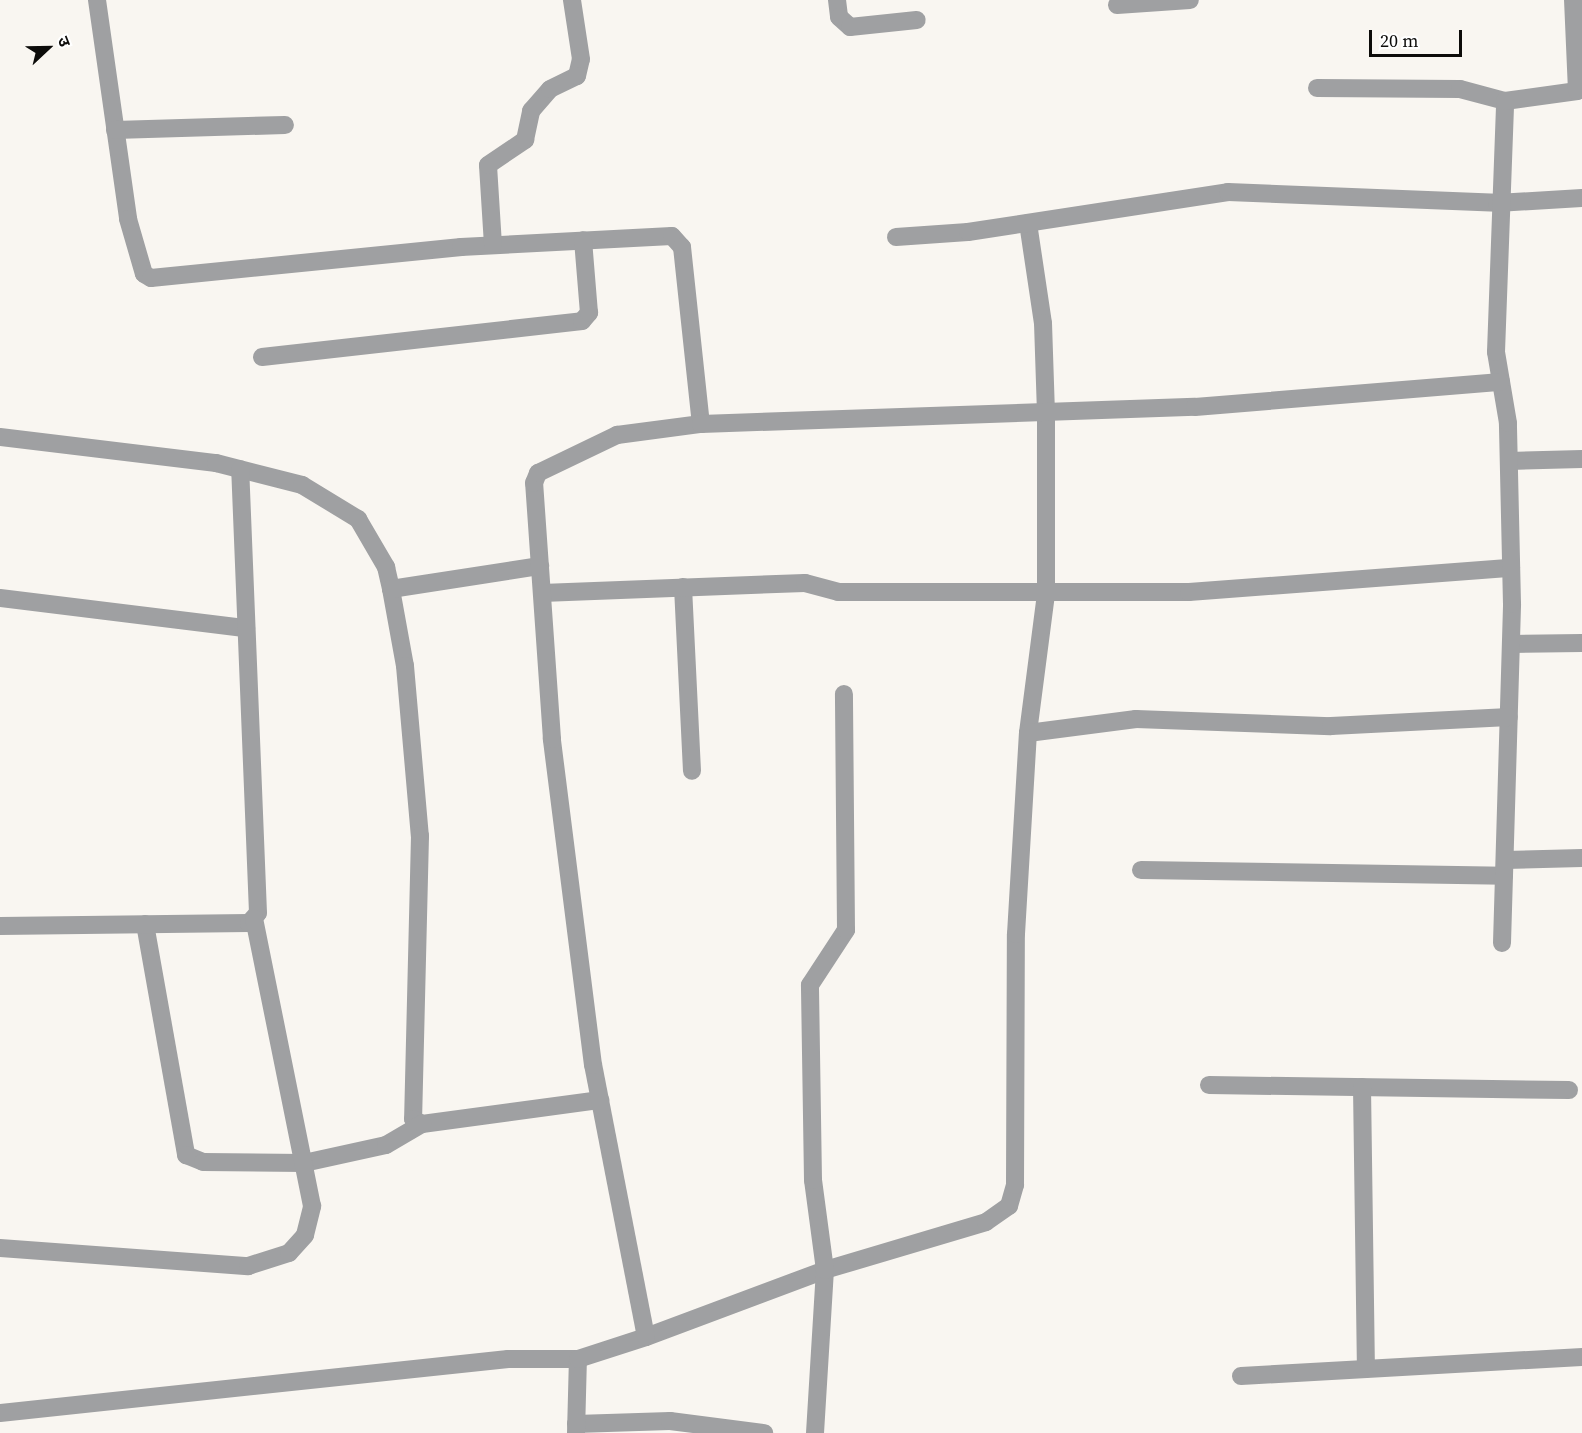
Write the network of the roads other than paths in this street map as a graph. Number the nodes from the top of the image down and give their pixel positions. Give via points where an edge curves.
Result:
1 (97, 0) edge
2 (572, 0) edge
3 (837, 0) edge
4 (1191, 0) edge
5 (1573, 0) edge
6 (1117, 5) dead end
7 (917, 20) dead end
8 (1317, 88) dead end
9 (1505, 101) junction
10 (285, 125) dead end
11 (115, 130) junction
12 (1582, 198) edge
13 (1497, 203) junction
14 (1028, 223) junction
15 (896, 237) dead end
16 (583, 240) junction
17 (493, 245) junction
18 (262, 357) dead end
19 (1501, 382) junction
20 (1046, 414) junction
21 (701, 424) junction
22 (0, 437) edge
23 (1582, 459) edge
24 (1509, 461) junction
25 (240, 469) junction
26 (540, 566) junction
27 (1511, 568) junction
28 (683, 587) junction
29 (390, 589) junction
30 (542, 593) junction
31 (1046, 594) junction
32 (0, 598) edge
33 (246, 628) junction
34 (1582, 643) edge
35 (1511, 644) junction
36 (844, 694) dead end
37 (1509, 717) junction
38 (1028, 732) junction
39 (692, 771) dead end
40 (1582, 858) edge
41 (1504, 868) junction
42 (1141, 870) dead end
43 (254, 919) junction
44 (145, 924) junction
45 (0, 926) edge
46 (1502, 943) dead end
47 (1209, 1085) dead end
48 (1362, 1088) junction
49 (1569, 1090) dead end
50 (600, 1100) junction
51 (422, 1124) junction
52 (304, 1163) junction
53 (0, 1248) edge
54 (825, 1270) junction
55 (646, 1337) junction
56 (1582, 1357) edge
57 (578, 1359) junction
58 (1366, 1369) junction
59 (1241, 1376) dead end
60 (0, 1413) edge
61 (576, 1429) edge
62 (764, 1433) edge
63 (816, 1433) edge

1 - 11 street
2 - 17 street via 581,59 577,76 550,89 531,111 525,140 488,165
3 - 7 street via 839,17 850,27
4 - 6 street
5 - 9 street via 1577,91
8 - 9 street via 1460,89
9 - 13 street
10 - 11 street
11 - 17 street via 138,266 151,278
12 - 13 street
13 - 14 street via 1228,192
13 - 19 street via 1496,352
14 - 15 street
14 - 20 street via 1043,323
16 - 17 street
16 - 18 street via 589,314 582,321
16 - 21 street via 672,236 682,247
19 - 20 street
19 - 24 street
20 - 21 street
20 - 31 street
21 - 26 street via 617,435 538,473
22 - 25 street
23 - 24 street
24 - 27 street
25 - 29 street via 302,485 358,519 386,567
25 - 33 street
26 - 29 street
26 - 30 street
27 - 31 street via 1189,592
27 - 35 street
28 - 30 street
28 - 31 street via 805,583 838,591
28 - 39 street
29 - 51 street via 405,666 420,836 410,1108 412,1119
30 - 50 street via 552,739
31 - 38 street
32 - 33 street
33 - 43 street
34 - 35 street
35 - 37 street
36 - 54 street via 846,930 810,986 813,1180
37 - 38 street via 1331,726 1136,719
37 - 41 street
38 - 54 street via 1016,934 1015,1185 1009,1206 986,1222
40 - 41 street
41 - 42 street
41 - 46 street
43 - 44 street
43 - 52 street
44 - 45 street
44 - 52 street via 186,1155 202,1162
47 - 48 street
48 - 49 street
48 - 58 street
50 - 51 street
50 - 55 street
51 - 52 street via 386,1145
52 - 53 street via 311,1220 289,1253 275,1261 220,1266
54 - 55 street
54 - 63 street
55 - 57 street
56 - 58 street
57 - 60 street via 508,1359
57 - 61 street
58 - 59 street
61 - 62 street via 670,1421

